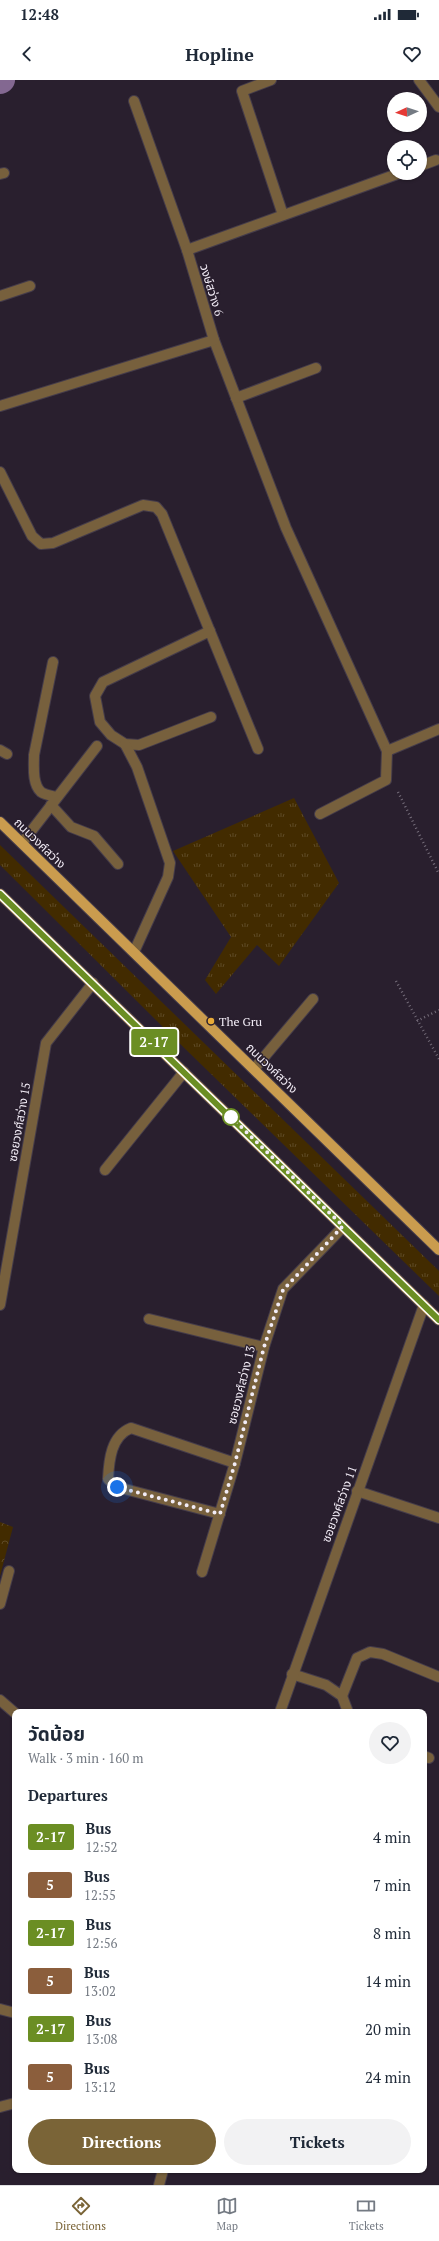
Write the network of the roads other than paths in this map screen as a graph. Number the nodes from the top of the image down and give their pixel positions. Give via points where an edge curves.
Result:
1 (271, 80) edge
2 (419, 80) edge
3 (134, 101) dead end
4 (439, 107) edge
5 (436, 160) dead end
6 (427, 163) edge
7 (387, 178) edge
8 (283, 215) junction
9 (187, 250) junction
10 (30, 286) dead end
11 (0, 296) edge
12 (214, 340) junction
13 (316, 368) dead end
14 (236, 398) junction
15 (0, 406) edge
16 (0, 472) edge
17 (210, 631) junction
18 (53, 662) dead end
19 (211, 717) dead end
20 (439, 729) edge
21 (125, 744) junction
22 (97, 746) dead end
23 (258, 749) dead end
24 (387, 751) junction
25 (54, 801) junction
26 (320, 814) dead end
27 (0, 822) edge
28 (22, 844) junction
29 (118, 864) dead end
30 (0, 894) edge
31 (134, 952) junction
32 (93, 983) junction
33 (313, 999) dead end
34 (254, 1069) junction
35 (184, 1072) junction
36 (105, 1170) dead end
37 (343, 1226) junction
38 (439, 1250) edge
39 (0, 1304) edge
40 (424, 1305) junction
41 (149, 1319) dead end
42 (439, 1320) edge
43 (264, 1347) junction
44 (235, 1463) junction
45 (357, 1491) junction
46 (220, 1514) junction
47 (439, 1518) edge
48 (9, 1572) dead end
49 (202, 1572) dead end
50 (0, 1604) edge
51 (292, 1674) junction
52 (439, 1677) edge
53 (342, 1696) junction
54 (0, 1700) edge
55 (281, 1709) edge
56 (347, 1709) edge
57 (12, 1710) edge
58 (0, 2009) edge
59 (12, 2012) edge
60 (12, 2104) edge
61 (0, 2107) edge
62 (162, 2173) edge
63 (159, 2185) edge

1 - 8 street via 242,91
2 - 4 street
3 - 9 street, วงษ์สว่าง 6
5 - 6 street
7 - 8 street
8 - 9 street
9 - 12 street, วงษ์สว่าง 6
10 - 11 street
12 - 14 street, วงษ์สว่าง 6
12 - 15 street
13 - 14 street
14 - 24 street, วงษ์สว่าง 6 via 286,528
16 - 17 street via 32,536 41,544 52,543 143,505 156,507 162,514
17 - 21 street via 103,682 95,696 100,722 111,735
17 - 23 street
18 - 25 street via 34,754 34,766 36,784 42,793
19 - 21 street via 139,745
20 - 24 street
21 - 31 street via 137,767 170,863 168,877
22 - 25 street
24 - 26 street via 386,780
25 - 28 street
25 - 29 street via 71,827 94,836
27 - 28 main road, ถนนวงศ์สว่าง
28 - 31 main road, ถนนวงศ์สว่าง
30 - 32 main road
31 - 34 main road, ถนนวงศ์สว่าง
32 - 35 main road
32 - 39 street, ซอยวงศ์สว่าง 15 via 46,1043
33 - 34 street
34 - 38 main road, ถนนวงศ์สว่าง
35 - 36 street
35 - 37 main road
37 - 40 main road
37 - 43 street, ซอยวงศ์สว่าง 13 via 283,1290
40 - 42 main road
40 - 45 street, ซอยวงศ์สว่าง 11
41 - 43 street
43 - 44 street, ซอยวงศ์สว่าง 13
44 - 46 street, ซอยวงศ์สว่าง 13
44 - 46 street via 131,1428 123,1431 110,1456 108,1479 117,1487
45 - 47 street
45 - 51 street, ซอยวงศ์สว่าง 11
46 - 49 street, ซอยวงศ์สว่าง 13
48 - 50 street
51 - 53 street via 326,1685
51 - 55 street, ซอยวงศ์สว่าง 11
52 - 53 street via 383,1654 370,1652 357,1658
53 - 56 street
54 - 57 street
58 - 59 street
60 - 61 street
62 - 63 street

